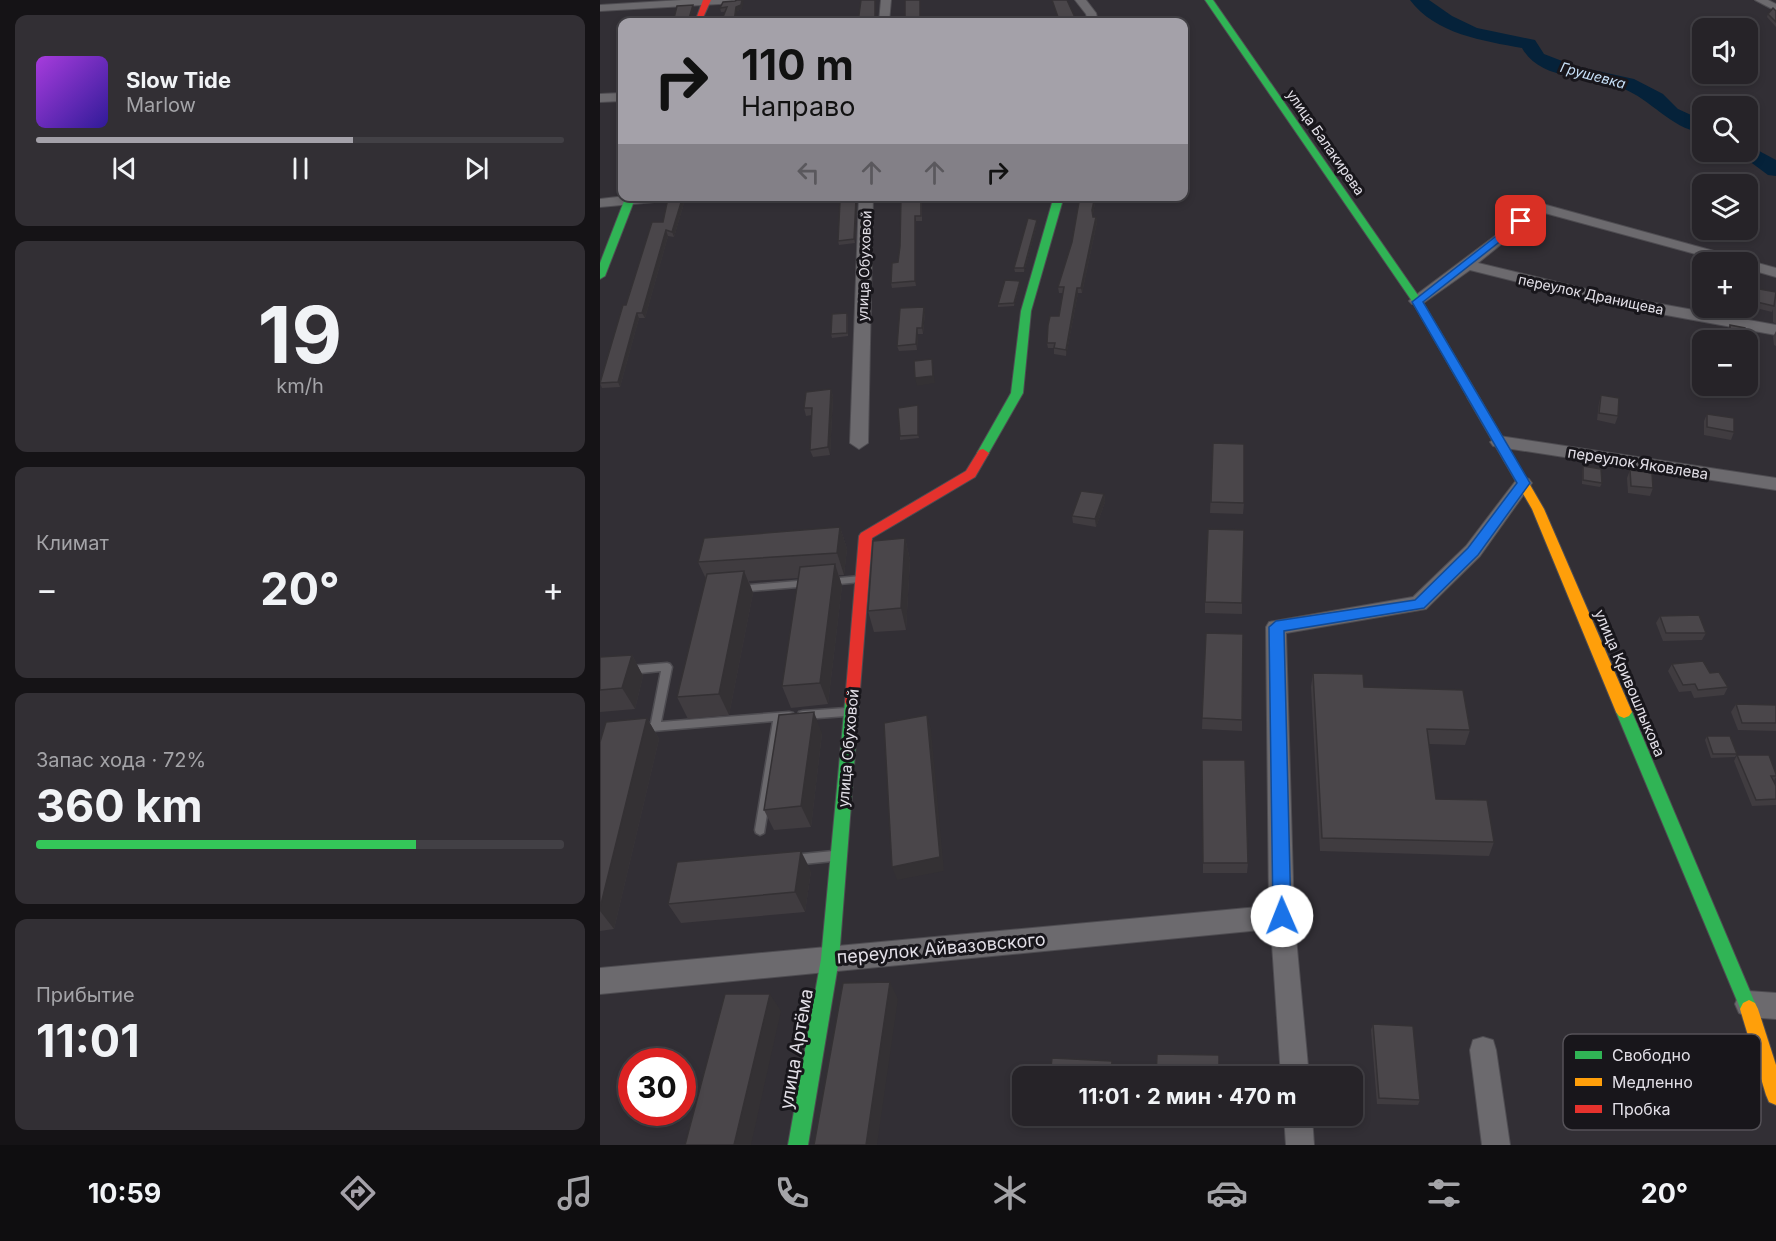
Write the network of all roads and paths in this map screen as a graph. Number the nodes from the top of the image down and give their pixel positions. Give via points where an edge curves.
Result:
1 (736, 0) edge
2 (886, 0) edge
3 (1080, 0) edge
4 (1209, 0) edge
5 (1760, 0) edge
6 (706, 1) edge
7 (600, 8) edge
8 (1776, 8) edge
9 (700, 18) edge
10 (884, 18) edge
11 (1092, 18) edge
12 (618, 97) edge
13 (600, 98) edge
14 (618, 201) edge
15 (629, 201) edge
16 (866, 201) edge
17 (1058, 201) edge
18 (600, 203) edge
19 (1703, 252) edge
20 (1467, 265) junction
21 (1758, 268) edge
22 (1776, 273) edge
23 (600, 276) edge
24 (1417, 302) junction
25 (1776, 330) edge
26 (1499, 442) junction
27 (860, 443) dead end
28 (1523, 483) junction
29 (1776, 484) edge
30 (862, 579) junction
31 (733, 589) edge
32 (622, 671) edge
33 (851, 711) junction
34 (779, 717) junction
35 (655, 727) junction
36 (633, 729) edge
37 (760, 830) dead end
38 (838, 855) junction
39 (782, 861) edge
40 (1282, 916) junction
41 (830, 959) junction
42 (600, 981) edge
43 (1748, 1005) junction
44 (1776, 1006) edge
45 (1757, 1034) edge
46 (1761, 1047) edge
47 (1483, 1050) dead end
48 (1294, 1066) edge
49 (1776, 1095) edge
50 (1299, 1126) edge
51 (798, 1145) edge
52 (1300, 1145) edge
53 (1497, 1145) edge

1 - 6 street
2 - 10 street
3 - 11 street
4 - 24 street, улица Балакирева
5 - 8 street
6 - 7 street
6 - 9 street
12 - 13 street
14 - 18 street
15 - 23 street
16 - 27 street, улица Обуховой
17 - 30 street, улица Обуховой via 1026,311 1017,393 971,474 866,536
19 - 20 street via 1539,207
20 - 24 street
20 - 25 street, переулок Дранищева via 1611,300
21 - 22 street
24 - 26 street, улица Кривошлыкова
26 - 28 street, улица Кривошлыкова
26 - 29 street, переулок Яковлева
28 - 40 street via 1473,551 1419,604 1276,627
28 - 43 street, улица Кривошлыкова via 1538,509
30 - 31 lane
30 - 33 street, улица Обуховой
32 - 35 lane via 667,667
33 - 34 lane
33 - 38 street, улица Обуховой
34 - 35 lane
34 - 37 lane
35 - 36 lane
38 - 39 lane
38 - 41 street, улица Обуховой
40 - 41 street, переулок Айвазовского
40 - 48 street
41 - 42 street, переулок Айвазовского
41 - 51 street, улица Артёма
43 - 44 street
43 - 45 street, улица Кривошлыкова
46 - 49 street, улица Кривошлыкова
47 - 53 street
50 - 52 street

